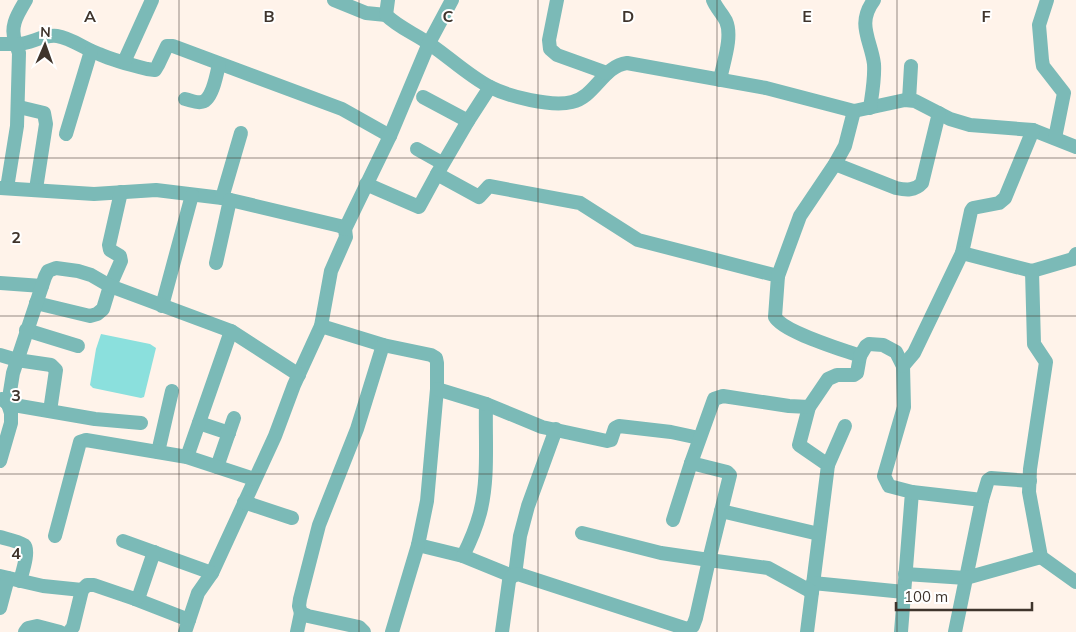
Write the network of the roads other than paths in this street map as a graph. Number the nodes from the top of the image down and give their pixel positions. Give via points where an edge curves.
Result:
1 (26, 0) edge
2 (152, 0) edge
3 (334, 0) edge
4 (388, 0) edge
5 (452, 0) edge
6 (557, 0) edge
7 (713, 0) edge
8 (874, 0) edge
9 (1047, 0) edge
10 (386, 15) junction
11 (429, 43) junction
12 (0, 44) edge
13 (16, 44) junction
14 (92, 51) junction
15 (124, 62) junction
16 (219, 64) junction
17 (911, 66) dead end
18 (607, 73) junction
19 (720, 80) junction
20 (490, 87) junction
21 (1070, 93) edge
22 (423, 97) dead end
23 (185, 99) dead end
24 (909, 100) junction
25 (19, 107) junction
26 (870, 108) junction
27 (854, 111) junction
28 (939, 113) junction
29 (468, 121) junction
30 (1033, 130) junction
31 (242, 133) dead end
32 (66, 134) dead end
33 (390, 136) junction
34 (1055, 138) junction
35 (1076, 146) edge
36 (417, 149) dead end
37 (836, 164) junction
38 (439, 168) junction
39 (366, 184) junction
40 (4, 188) edge
41 (36, 189) junction
42 (122, 192) junction
43 (192, 195) junction
44 (226, 200) junction
45 (345, 229) junction
46 (962, 252) junction
47 (1076, 254) edge
48 (216, 263) dead end
49 (1032, 271) junction
50 (778, 276) junction
51 (0, 283) edge
52 (42, 286) junction
53 (110, 286) junction
54 (36, 303) junction
55 (162, 306) junction
56 (321, 326) junction
57 (26, 330) junction
58 (231, 331) junction
59 (383, 345) junction
60 (78, 346) dead end
61 (0, 355) edge
62 (860, 356) junction
63 (17, 360) junction
64 (903, 366) junction
65 (299, 375) junction
66 (437, 388) junction
67 (172, 391) dead end
68 (4, 400) edge
69 (486, 404) junction
70 (809, 407) junction
71 (50, 411) junction
72 (234, 418) dead end
73 (95, 419) junction
74 (141, 423) dead end
75 (199, 423) junction
76 (845, 426) dead end
77 (556, 430) junction
78 (229, 433) junction
79 (699, 438) junction
80 (89, 440) junction
81 (158, 452) junction
82 (187, 457) junction
83 (0, 461) edge
84 (691, 463) junction
85 (828, 465) junction
86 (217, 467) junction
87 (254, 479) junction
88 (1030, 481) junction
89 (912, 492) junction
90 (982, 500) junction
91 (244, 502) junction
92 (721, 511) junction
93 (292, 518) dead end
94 (673, 520) dead end
95 (582, 533) dead end
96 (819, 534) junction
97 (55, 536) dead end
98 (0, 537) edge
99 (123, 541) dead end
100 (418, 544) junction
101 (154, 552) junction
102 (463, 556) junction
103 (1041, 557) junction
104 (709, 560) junction
105 (212, 572) junction
106 (905, 574) junction
107 (513, 575) junction
108 (9, 578) edge
109 (966, 578) junction
110 (1076, 582) edge
111 (813, 588) junction
112 (82, 590) junction
113 (904, 592) junction
114 (135, 599) junction
115 (0, 608) edge
116 (301, 613) junction
117 (187, 626) edge
118 (25, 632) edge
119 (60, 632) edge
120 (69, 632) edge
121 (297, 632) edge
122 (364, 632) edge
123 (392, 632) edge
124 (502, 632) edge
125 (807, 632) edge
126 (900, 632) edge
127 (955, 632) edge

1 - 13 street via 13,23 12,35
2 - 15 street
3 - 10 street via 366,13
4 - 10 street
5 - 11 street
6 - 18 street via 550,49 557,55
7 - 19 street via 728,31
8 - 26 street via 866,14 865,30 874,63
9 - 21 street via 1039,25 1042,60
10 - 11 street
11 - 20 street
11 - 33 street
12 - 13 street
13 - 14 street via 56,36
13 - 25 street via 19,53
14 - 15 street
14 - 32 street
15 - 16 street via 154,70 167,46 172,46
16 - 23 street via 207,101
16 - 33 street via 342,110
17 - 24 street
18 - 19 street via 618,64 627,63
18 - 20 street via 584,97 558,104 531,100
19 - 27 street via 766,88
20 - 29 street
21 - 34 street
22 - 29 street
24 - 26 street
24 - 28 street
25 - 40 street
25 - 41 street via 44,113 46,124
26 - 27 street
27 - 37 street via 845,146
28 - 30 street via 970,125
28 - 37 street via 919,186 905,190 896,188
29 - 38 street
30 - 34 street
30 - 46 street via 1005,198 999,203 971,211
31 - 44 street
33 - 39 street
34 - 35 street
36 - 38 street
37 - 50 street via 800,216
38 - 39 street via 419,207
38 - 50 street via 479,197 489,186 580,203 638,240
39 - 45 street
40 - 41 street
41 - 42 street via 78,194
42 - 43 street via 156,190
42 - 53 street via 109,245 121,261
43 - 44 street
43 - 55 street
44 - 45 street
44 - 48 street
45 - 56 street via 346,237 331,271
46 - 49 street
46 - 64 street via 914,354
47 - 49 street via 1073,260
49 - 88 street via 1034,344 1046,362
50 - 62 street via 774,317 778,322
51 - 52 street
52 - 53 street via 48,271 56,268 78,271
52 - 54 street
53 - 54 street via 103,309 90,316
53 - 55 street
54 - 57 street
55 - 58 street
56 - 59 street
56 - 65 street
57 - 60 street
57 - 63 street
58 - 65 street
58 - 75 street
59 - 66 street via 436,358
59 - 116 street via 357,429 319,525 300,599
61 - 63 street
62 - 64 street via 870,344 882,345 896,352
62 - 70 street via 856,373 831,377
63 - 68 street
63 - 71 street via 51,365 56,370
64 - 89 street via 904,407 884,476 889,486
65 - 87 street
66 - 69 street
66 - 100 street via 427,501
67 - 81 street
68 - 71 street
68 - 83 street via 11,413 11,423
69 - 77 street
69 - 102 street via 486,462 480,512
70 - 79 street via 718,396
70 - 85 street via 799,445
71 - 73 street
72 - 78 street
73 - 74 street
73 - 80 street
75 - 78 street
75 - 82 street
76 - 85 street
77 - 79 street via 607,441 619,426
77 - 107 street via 528,506
78 - 86 street
79 - 84 street
80 - 81 street
80 - 97 street via 80,442 77,448
81 - 82 street
82 - 86 street
84 - 92 street via 730,475
84 - 94 street
85 - 96 street
86 - 87 street
87 - 91 street
88 - 90 street via 991,478
88 - 103 street via 1029,492
89 - 90 street
89 - 106 street
90 - 109 street
91 - 93 street
91 - 105 street
92 - 96 street
92 - 104 street
95 - 104 street via 661,553
96 - 111 street
98 - 108 street via 23,544 26,548 27,553
99 - 101 street
100 - 102 street
100 - 123 street
101 - 105 street
101 - 114 street via 139,596
102 - 107 street
103 - 109 street
103 - 110 street
104 - 107 street via 696,618 693,626 687,629 524,575
104 - 111 street via 768,568
105 - 117 street via 198,593
106 - 109 street
106 - 113 street
107 - 124 street via 508,587
108 - 112 street
108 - 115 street
109 - 127 street
111 - 113 street
111 - 125 street
112 - 114 street via 94,585
112 - 120 street
113 - 126 street
114 - 117 street
116 - 121 street
116 - 122 street via 359,627
118 - 119 street via 37,626

